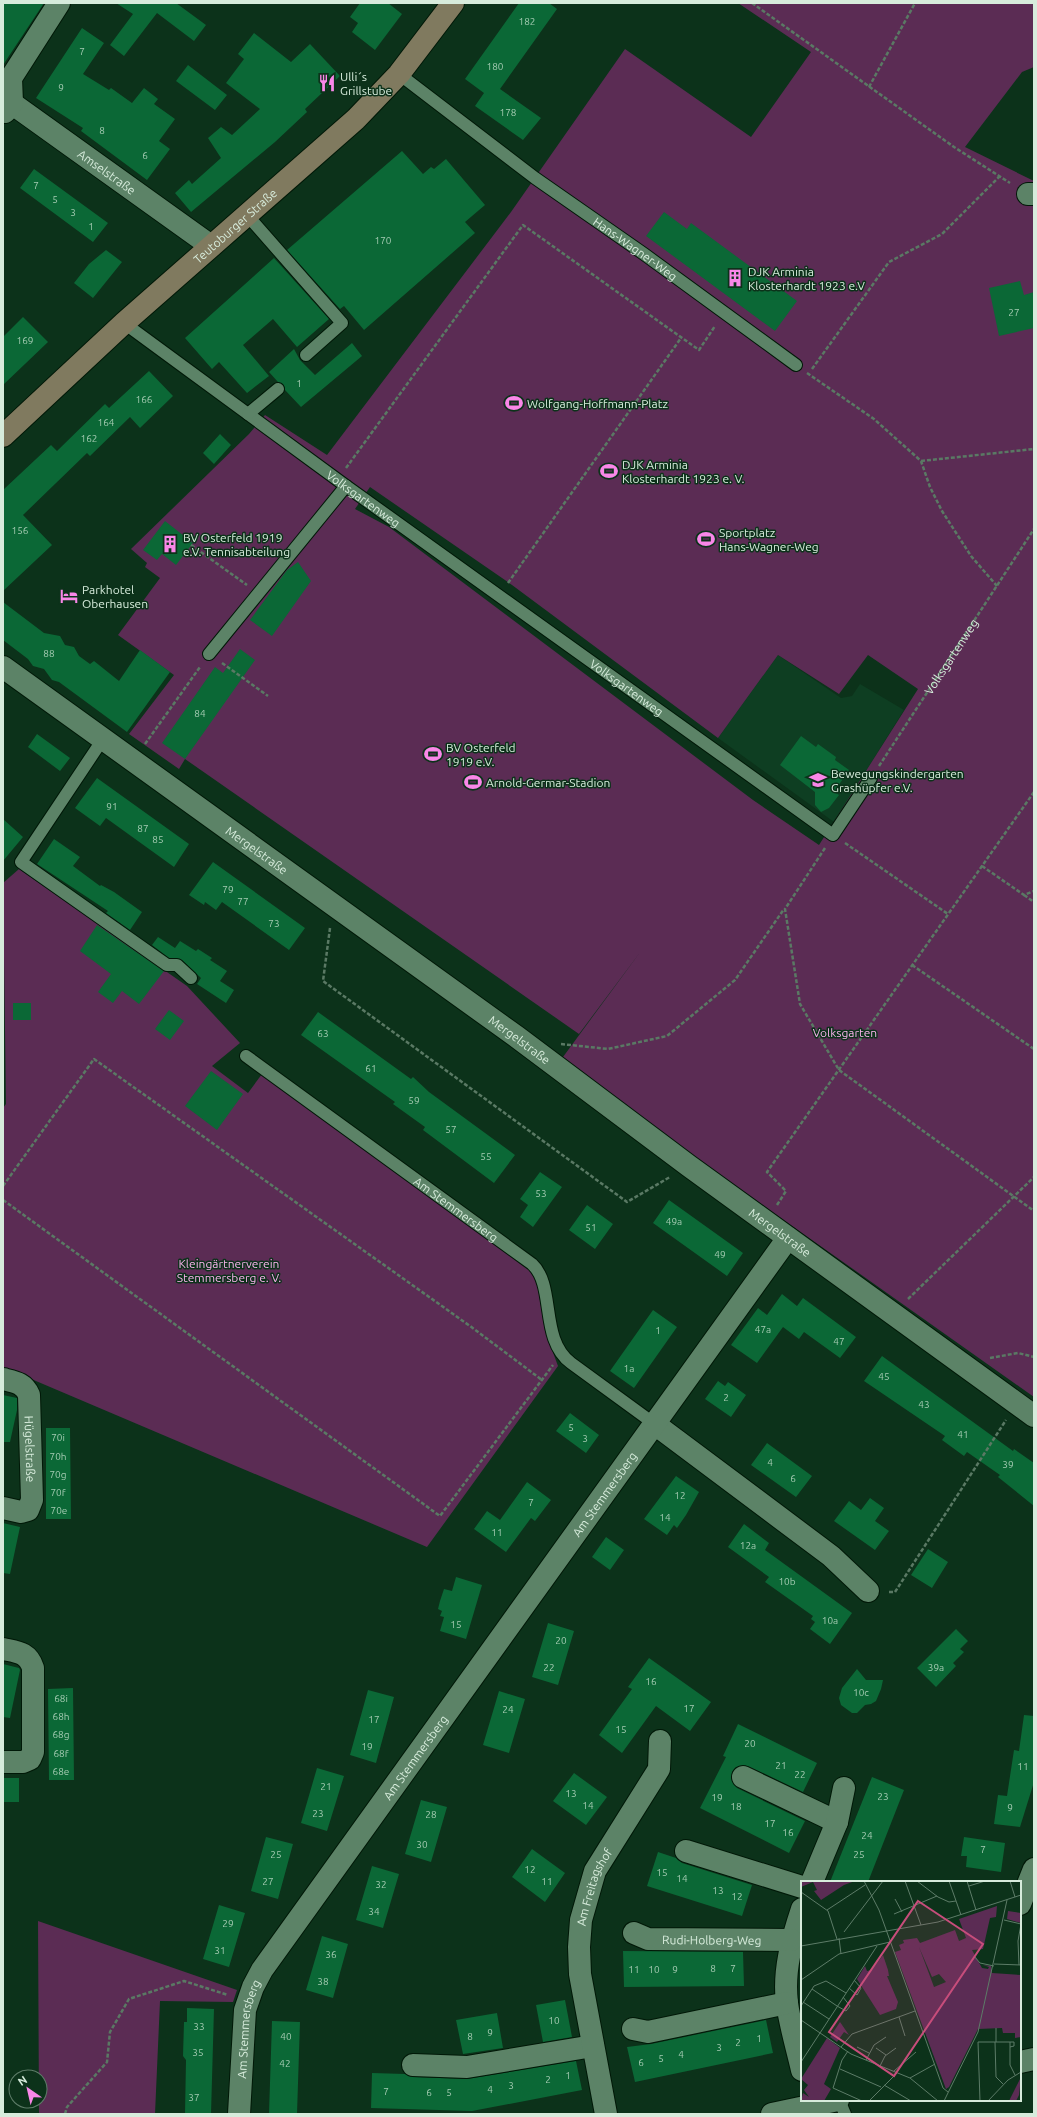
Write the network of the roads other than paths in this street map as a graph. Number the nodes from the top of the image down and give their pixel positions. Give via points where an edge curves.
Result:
1 (59, 3) edge
2 (453, 3) edge
3 (399, 74) junction
4 (6, 105) edge
5 (247, 215) junction
6 (211, 246) junction
7 (124, 323) junction
8 (306, 355) dead end
9 (796, 366) road end
10 (278, 389) dead end
11 (248, 414) junction
12 (3, 436) edge
13 (342, 483) junction
14 (209, 654) road end
15 (3, 668) edge
16 (104, 739) junction
17 (871, 778) road end
18 (191, 978) dead end
19 (246, 1056) dead end
20 (788, 1238) junction
21 (3, 1379) edge
22 (1025, 1410) edge
23 (656, 1425) junction
24 (3, 1508) edge
25 (868, 1591) road end
26 (3, 1649) edge
27 (660, 1741) dead end
28 (3, 1762) edge
29 (743, 1777) dead end
30 (844, 1788) dead end
31 (837, 1822) junction
32 (686, 1851) dead end
33 (1034, 1869) edge
34 (812, 1881) edge
35 (801, 1888) edge
36 (1021, 1902) edge
37 (801, 1912) edge
38 (634, 1933) dead end
39 (791, 1940) junction
40 (787, 2003) junction
41 (634, 2029) dead end
42 (593, 2046) junction
43 (1034, 2060) edge
44 (1021, 2062) edge
45 (413, 2065) dead end
46 (801, 2066) edge
47 (829, 2101) edge
48 (838, 2101) edge
49 (810, 2103) edge
50 (239, 2114) edge
51 (606, 2114) edge
52 (772, 2114) edge
53 (845, 2114) edge

1 - 4 street via 11,78
2 - 3 main road, Teutoburger Straße
3 - 5 main road, Teutoburger Straße via 356,119
3 - 9 lane, Hans-Wagner-Weg via 535,178 644,254
4 - 6 street, Amselstraße
5 - 6 main road, Teutoburger Straße
5 - 8 lane via 342,323
6 - 7 main road, Teutoburger Straße
7 - 11 lane, Volksgartenweg
7 - 12 main road, Teutoburger Straße
10 - 11 lane
11 - 13 lane, Volksgartenweg
13 - 14 lane
13 - 17 lane, Volksgartenweg via 833,835
15 - 16 street, Mergelstraße
16 - 18 lane via 21,862 167,965 177,965
16 - 20 street, Mergelstraße via 517,1037
19 - 23 lane, Am Stemmersberg via 539,1270 550,1325 561,1354
20 - 22 street, Mergelstraße
20 - 23 street, Am Stemmersberg
21 - 24 street, Hügelstraße via 19,1383 29,1395 32,1500 28,1510 21,1512
23 - 25 street, Am Stemmersberg via 831,1556
23 - 50 street, Am Stemmersberg via 267,1963 253,1987 244,2020
26 - 28 street via 24,1653 30,1659 33,1668 33,1752 30,1760
27 - 42 street, Am Freitagshof via 659,1769 595,1871 581,1920 578,1947 580,1974
29 - 31 street
30 - 31 street
31 - 34 street
32 - 35 street
33 - 36 street
37 - 39 street
38 - 39 street, Rudi-Holberg-Weg via 648,1939
39 - 40 street
40 - 41 street via 648,2032
40 - 46 street
42 - 45 street via 467,2067
42 - 51 street, Am Freitagshof
43 - 44 street
47 - 49 street
48 - 53 lane
49 - 52 street

